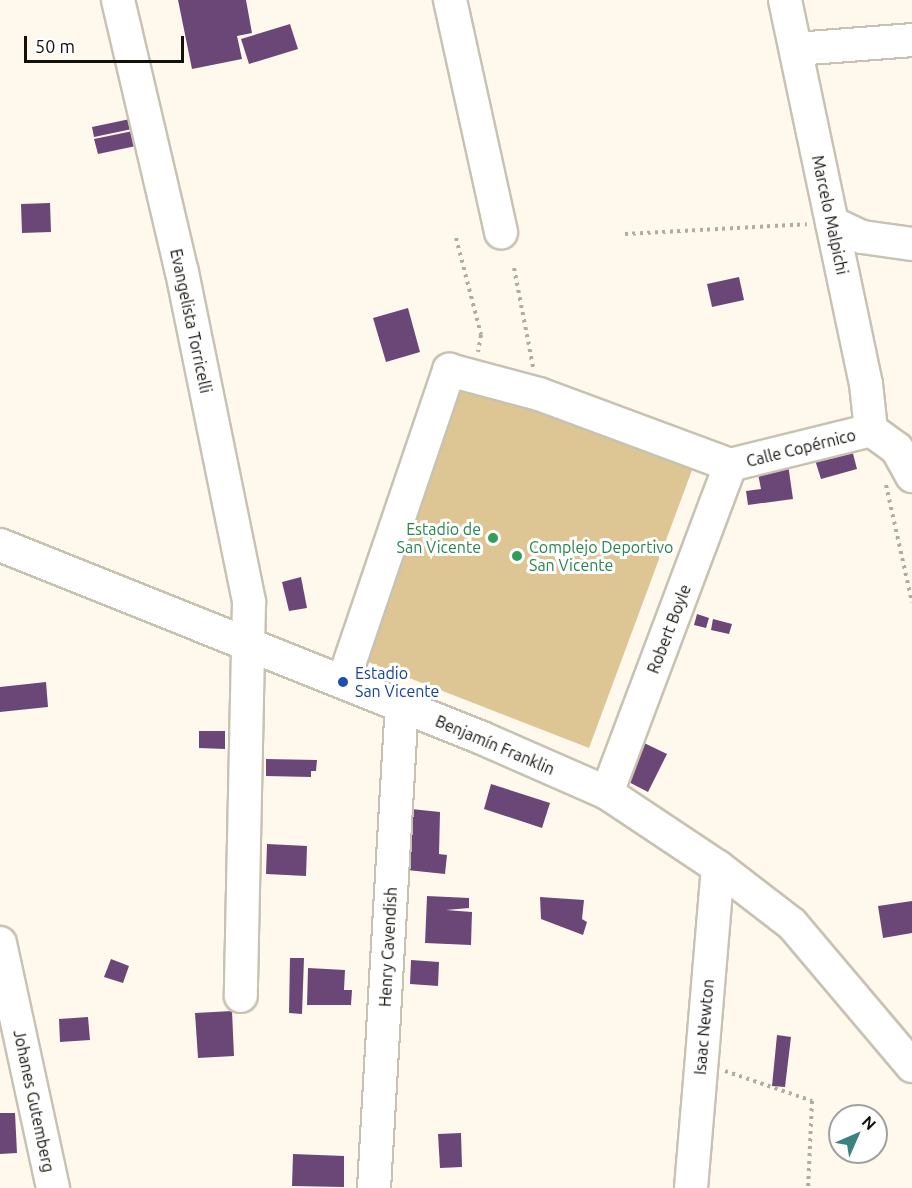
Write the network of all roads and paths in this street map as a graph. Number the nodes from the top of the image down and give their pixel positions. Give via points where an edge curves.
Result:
1 (118, 0) edge
2 (450, 0) edge
3 (785, 0) edge
4 (912, 40) edge
5 (796, 49) junction
6 (832, 223) junction
7 (501, 232) dead end
8 (625, 234) dead end
9 (456, 237) dead end
10 (912, 244) edge
11 (513, 268) dead end
12 (470, 375) junction
13 (539, 394) junction
14 (871, 430) junction
15 (730, 465) junction
16 (898, 478) edge
17 (0, 545) edge
18 (912, 602) edge
19 (250, 645) junction
20 (343, 682) junction
21 (402, 706) junction
22 (607, 793) junction
23 (718, 867) junction
24 (0, 943) edge
25 (241, 996) dead end
26 (701, 1063) junction
27 (912, 1066) edge
28 (52, 1188) edge
29 (374, 1188) edge
30 (691, 1188) edge
31 (808, 1188) edge

1 - 19 street, Evangelista Torricelli via 182,272 245,579
2 - 7 street
3 - 5 street, Marcelo Malpichi
4 - 5 street
5 - 6 street, Marcelo Malpichi
6 - 8 path
6 - 10 street via 862,237
6 - 14 street, Marcelo Malpichi via 866,384
9 - 12 path via 481,335
11 - 13 path
12 - 13 street
12 - 20 street via 452,370 447,373
13 - 15 street
14 - 15 street, Calle Copérnico
14 - 16 street via 897,449
15 - 22 street, Robert Boyle
16 - 18 path
17 - 19 street, Benjamín Franklin
19 - 20 street, Benjamín Franklin
19 - 25 street, Evangelista Torricelli
20 - 21 street, Benjamín Franklin
21 - 22 street, Benjamín Franklin
21 - 29 street, Henry Cavendish
22 - 23 street, Benjamín Franklin
23 - 26 street, Isaac Newton
23 - 27 street, Benjamín Franklin via 792,924
24 - 28 street, Johanes Gutemberg
26 - 30 street, Isaac Newton
26 - 31 path via 812,1101

